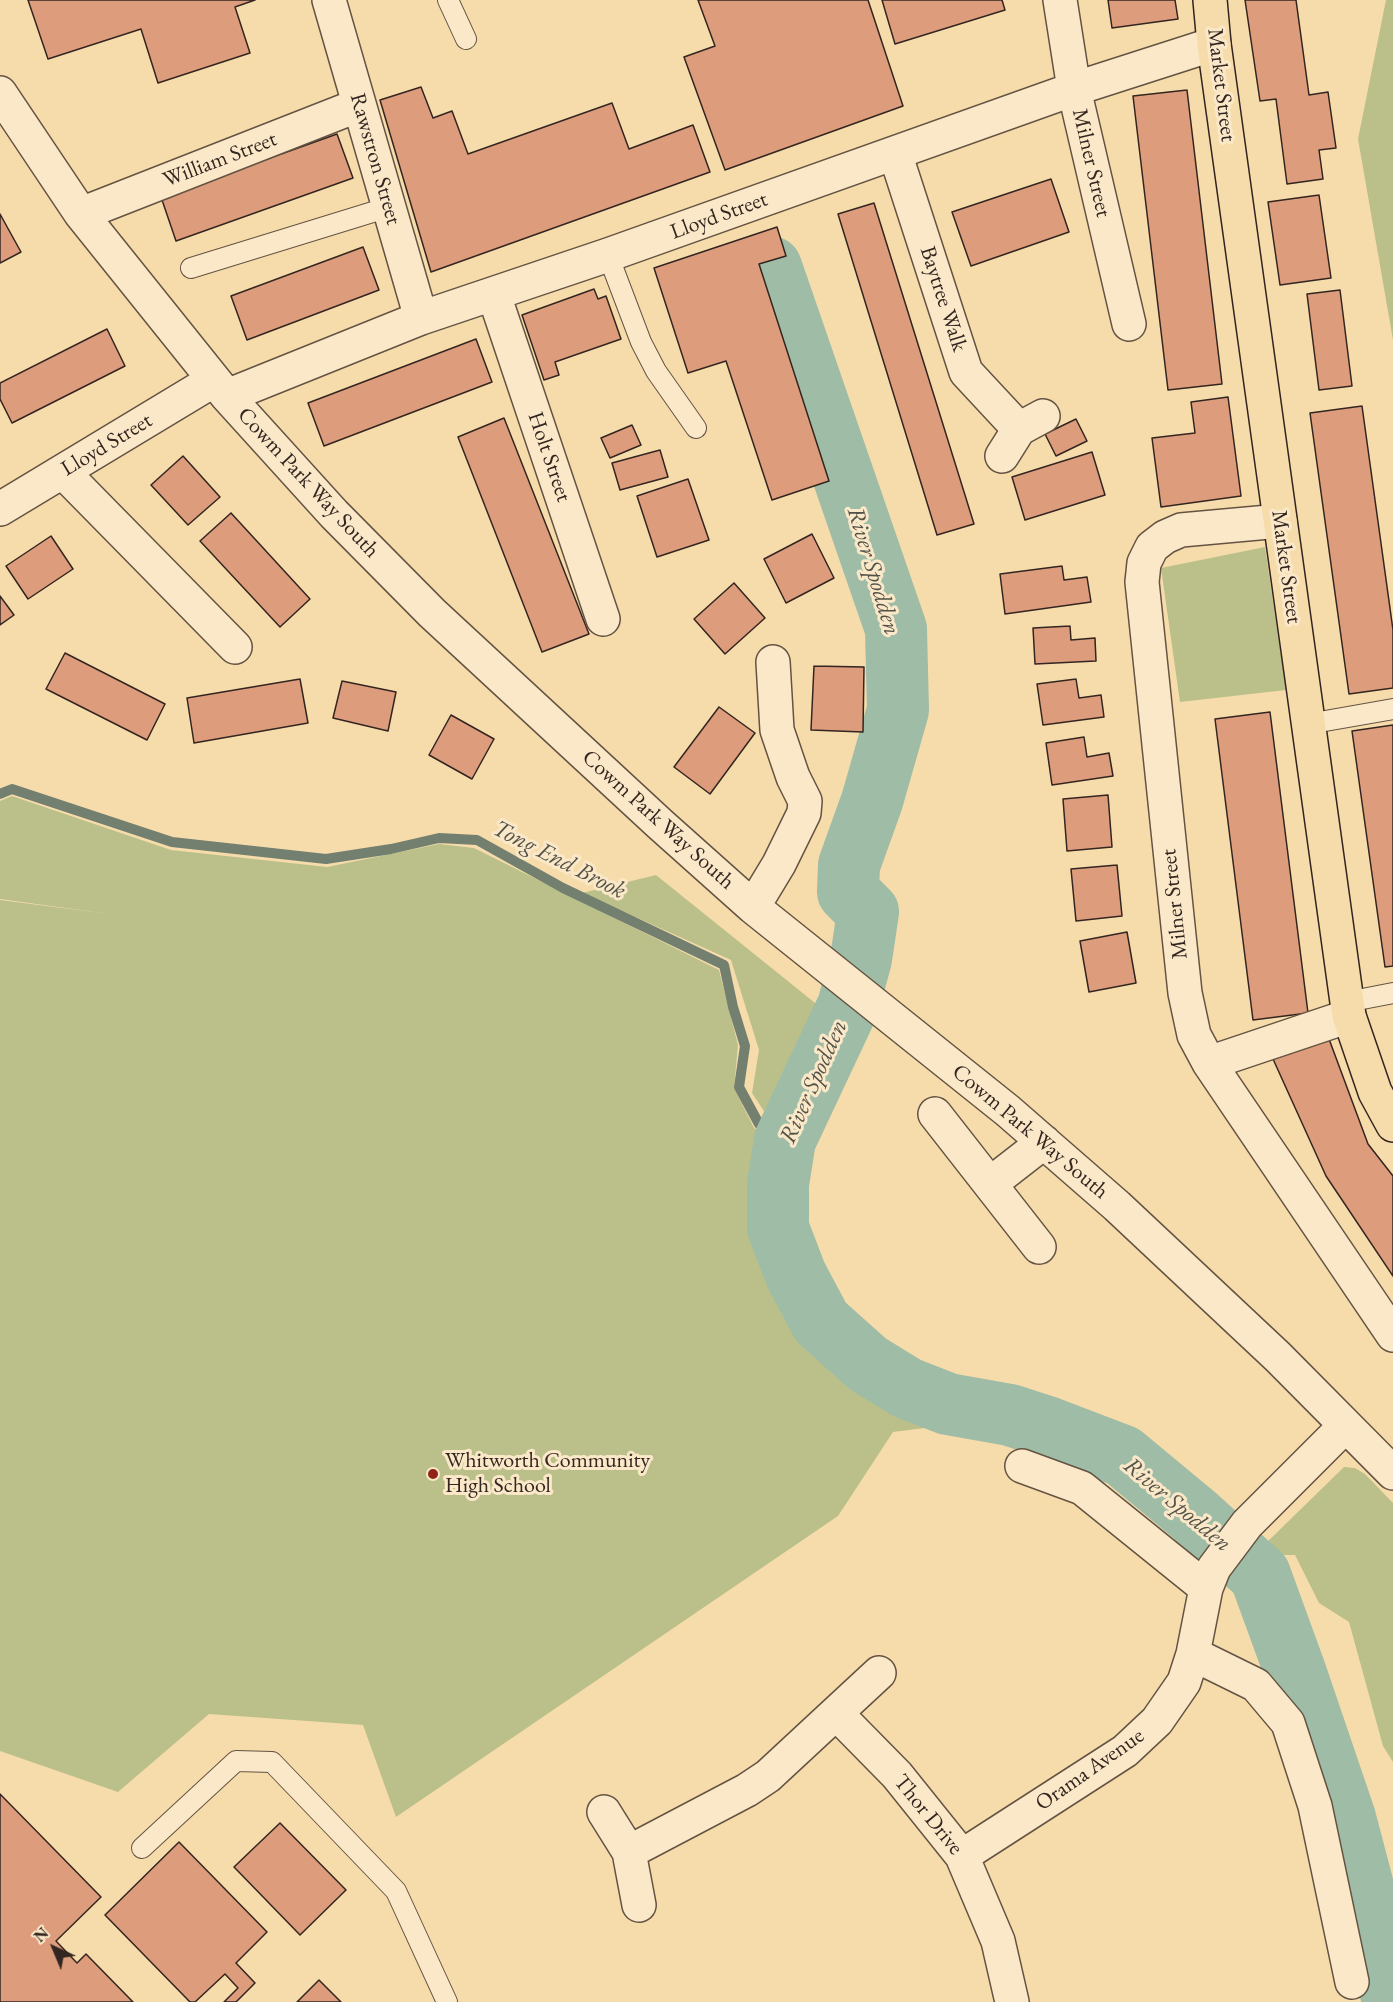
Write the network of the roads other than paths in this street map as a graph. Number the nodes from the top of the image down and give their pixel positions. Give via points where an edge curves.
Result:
1 (329, 0) edge
2 (448, 0) edge
3 (1060, 0) edge
4 (1210, 0) edge
5 (466, 39) dead end
6 (1214, 44) junction
7 (1074, 89) junction
8 (0, 93) edge
9 (359, 105) junction
10 (12, 138) edge
11 (895, 153) junction
12 (389, 207) junction
13 (81, 214) junction
14 (608, 255) junction
15 (191, 268) dead end
16 (494, 295) junction
17 (421, 318) junction
18 (1129, 324) dead end
19 (220, 388) junction
20 (696, 428) dead end
21 (1002, 456) dead end
22 (63, 472) junction
23 (0, 510) edge
24 (1280, 521) junction
25 (603, 619) dead end
26 (235, 647) dead end
27 (772, 662) dead end
28 (1393, 709) edge
29 (1308, 724) junction
30 (753, 907) junction
31 (1393, 993) edge
32 (1348, 1009) junction
33 (1209, 1063) junction
34 (935, 1114) dead end
35 (1393, 1125) edge
36 (1044, 1142) junction
37 (990, 1184) junction
38 (1039, 1247) dead end
39 (1393, 1335) edge
40 (1345, 1425) junction
41 (1022, 1466) dead end
42 (1393, 1473) edge
43 (1210, 1578) junction
44 (1193, 1654) junction
45 (879, 1673) dead end
46 (837, 1713) junction
47 (604, 1812) dead end
48 (142, 1848) dead end
49 (629, 1852) junction
50 (963, 1856) junction
51 (639, 1905) dead end
52 (1352, 1992) edge
53 (447, 2002) edge
54 (1012, 2002) edge

1 - 9 street, Rawstron Street
2 - 5 lane
3 - 7 street, Milner Street
4 - 6 main road, Market Street
6 - 7 street, Lloyd Street
6 - 24 main road, Market Street
7 - 11 street, Lloyd Street
7 - 18 street, Milner Street
8 - 10 street, Cowm Park Way South
9 - 12 street, Rawstron Street
9 - 13 street, William Street
10 - 13 street, Cowm Park Way South
11 - 14 street, Lloyd Street
11 - 21 street, Baytree Walk via 966,372 1031,422
12 - 15 lane
12 - 17 street, Rawstron Street
13 - 19 street, Cowm Park Way South
14 - 16 street, Lloyd Street
14 - 20 lane via 641,342
16 - 17 street, Lloyd Street
16 - 25 street, Holt Street
17 - 19 street, Lloyd Street
19 - 22 street, Lloyd Street
19 - 30 street, Cowm Park Way South via 334,514 432,613
22 - 23 street, Lloyd Street
22 - 26 street
24 - 29 main road, Market Street
24 - 33 street, Milner Street via 1181,530 1152,547 1144,563 1142,582 1185,993 1194,1035
27 - 30 street via 777,730 805,801 799,824
28 - 29 lane
29 - 32 main road, Market Street
30 - 36 street, Cowm Park Way South
31 - 32 lane
32 - 33 street
32 - 35 main road, Market Street via 1376,1092
33 - 39 street, Milner Street
34 - 37 street
36 - 37 street
36 - 40 street, Cowm Park Way South via 1244,1325
37 - 38 street
40 - 42 street, Cowm Park Way South
40 - 43 street, Orama Avenue via 1247,1524
41 - 43 street via 1082,1488
43 - 44 street, Orama Avenue
44 - 50 street, Orama Avenue via 1184,1682 1157,1721 1125,1751
44 - 52 street via 1256,1685 1288,1723 1315,1806
45 - 46 street
46 - 49 street via 768,1776
46 - 50 street, Thor Drive via 897,1775
47 - 49 street
48 - 53 lane via 236,1761 272,1762 396,1891
49 - 51 street
50 - 54 street, Thor Drive via 998,1941

